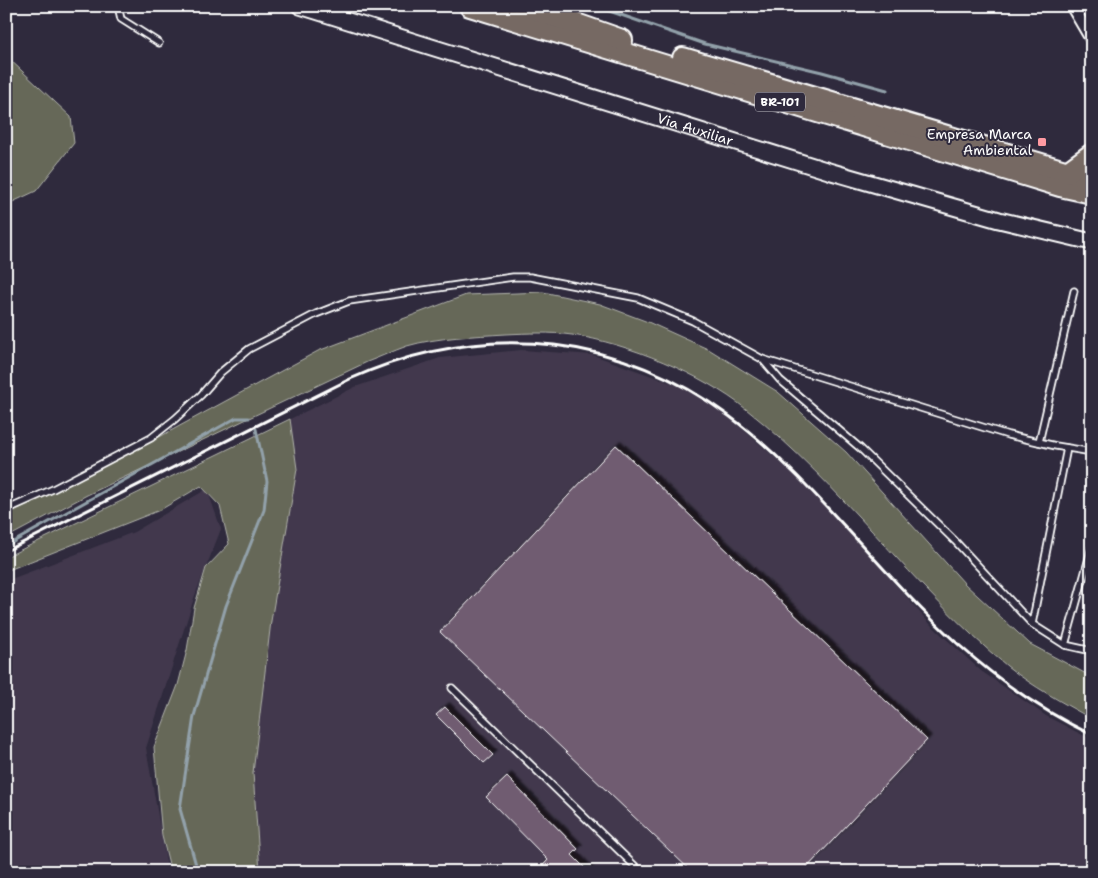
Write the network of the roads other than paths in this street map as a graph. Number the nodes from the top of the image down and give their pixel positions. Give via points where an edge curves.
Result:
1 (118, 6) edge
2 (300, 6) edge
3 (470, 6) edge
4 (525, 6) edge
5 (1072, 6) edge
6 (1092, 40) edge
7 (159, 43) dead end
8 (1092, 154) edge
9 (1066, 173) junction
10 (1092, 179) edge
11 (1092, 193) edge
12 (1092, 242) edge
13 (1074, 291) dead end
14 (762, 359) junction
15 (1039, 442) junction
16 (1067, 448) junction
17 (1092, 452) edge
18 (6, 510) edge
19 (1092, 547) edge
20 (1032, 624) junction
21 (1065, 645) junction
22 (1092, 651) edge
23 (452, 688) dead end
24 (641, 872) edge

1 - 7 lane via 121,19
2 - 12 street, Via Auxiliar via 814,166 999,220
3 - 11 highway, BR-101 via 809,111
4 - 9 highway, BR-101 via 622,40
5 - 6 street
8 - 9 highway
9 - 10 highway, BR-101
13 - 15 lane
14 - 15 lane
14 - 18 lane via 693,321 638,298 530,278 513,277 349,301 316,314 249,349 152,438
14 - 20 lane via 780,380 860,448 955,541
15 - 16 lane
16 - 17 lane
16 - 20 lane
19 - 21 lane
20 - 21 lane
21 - 22 lane
23 - 24 lane

